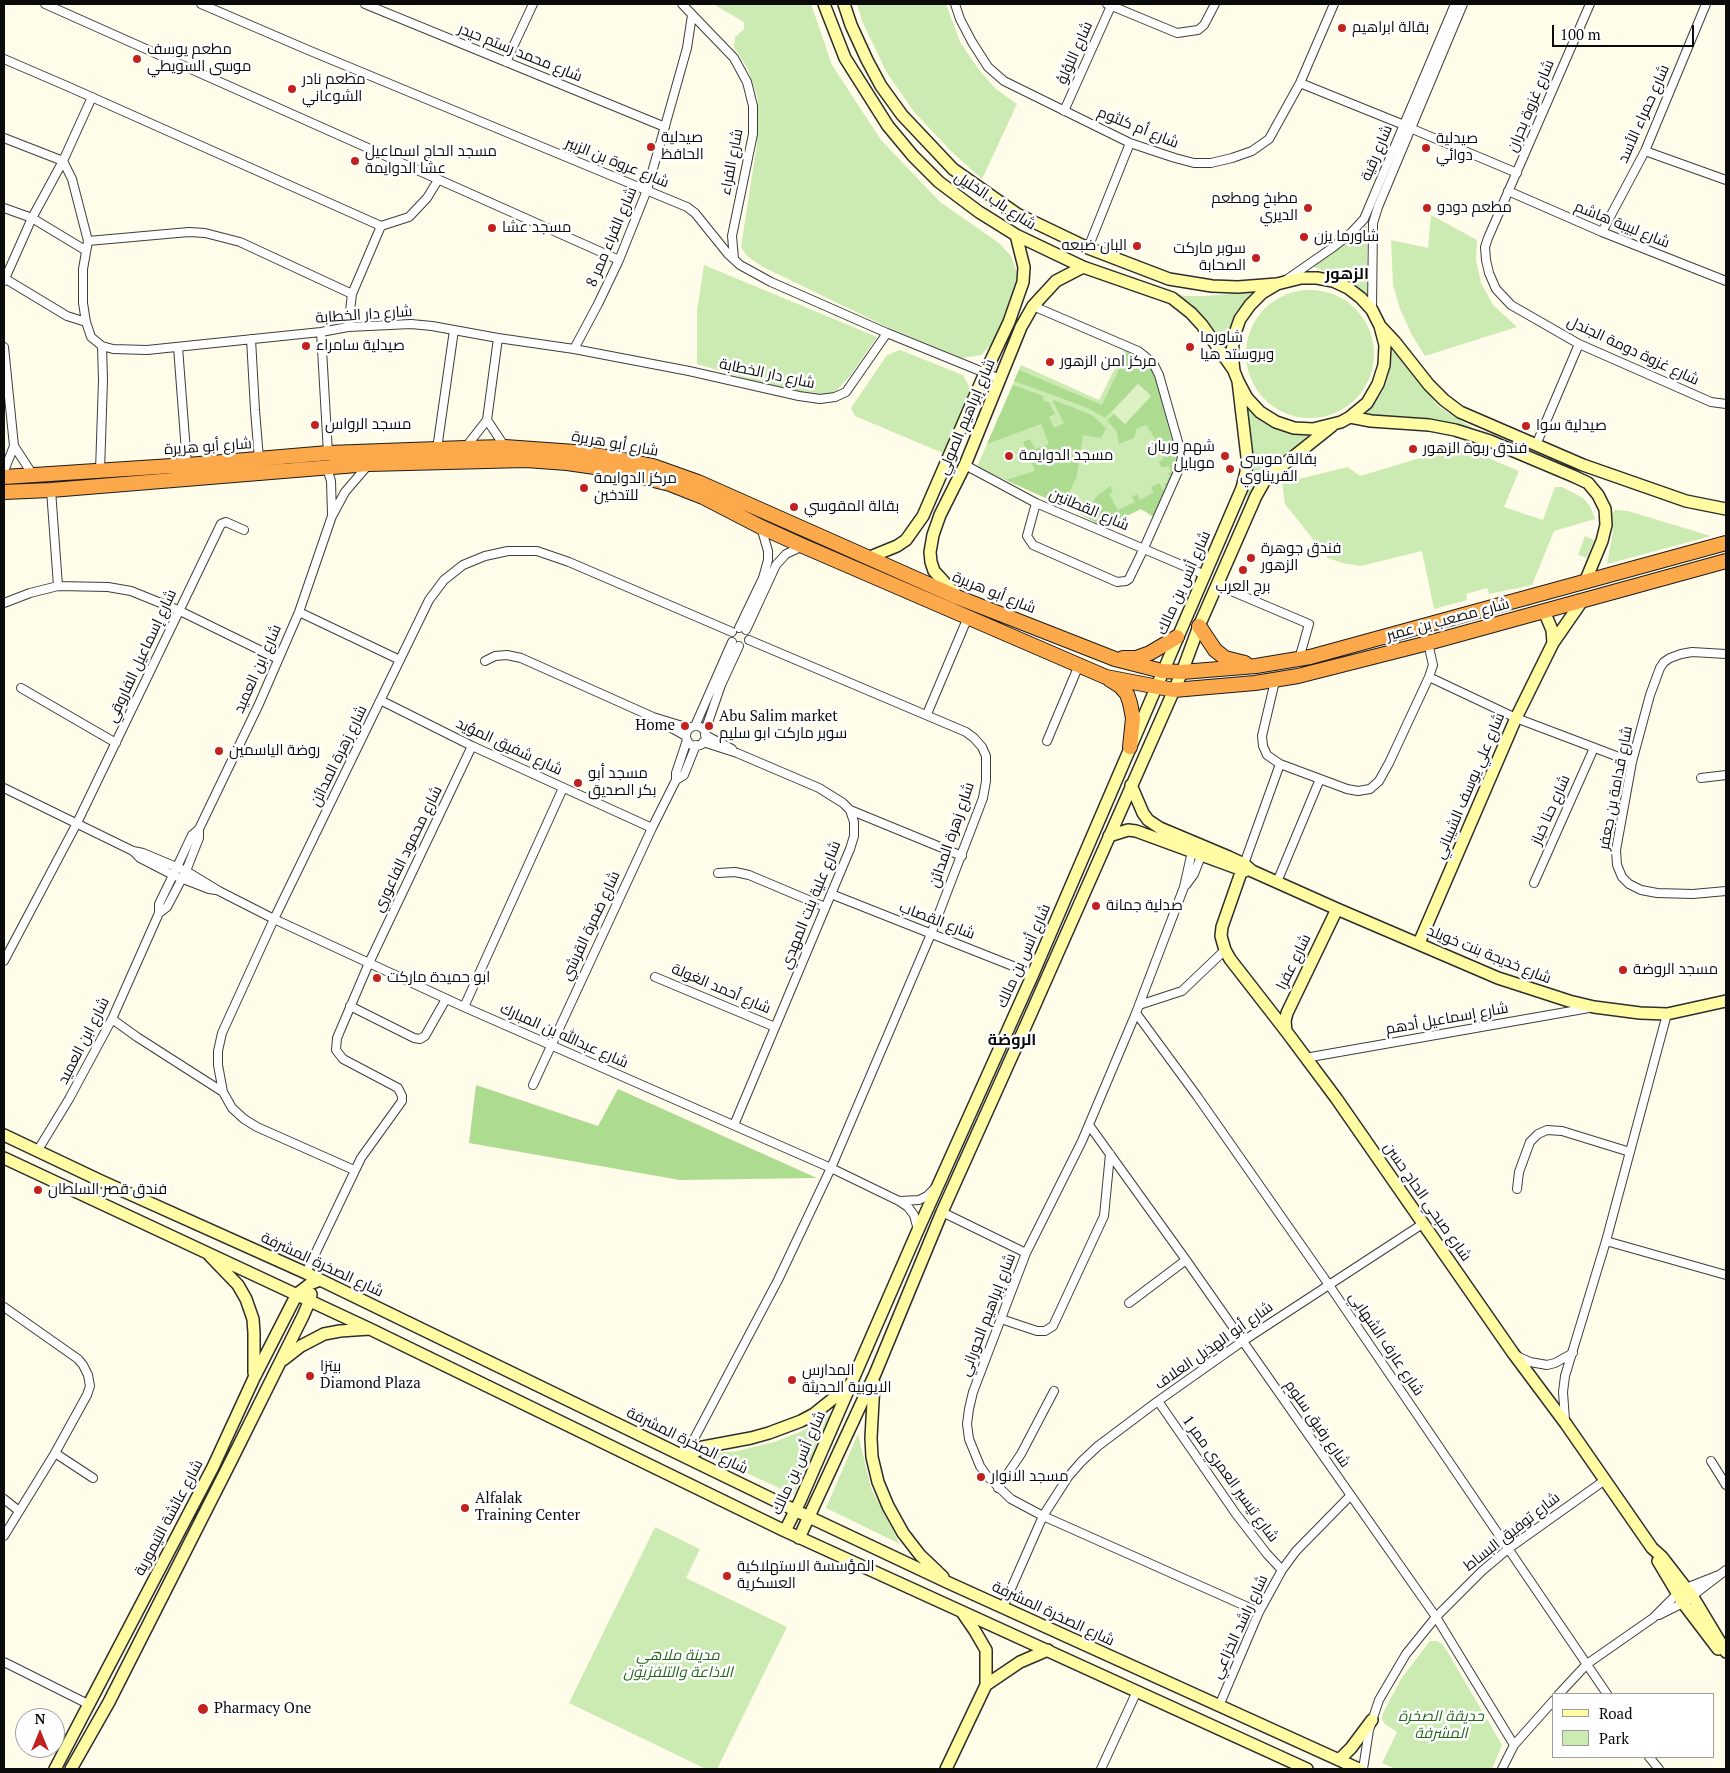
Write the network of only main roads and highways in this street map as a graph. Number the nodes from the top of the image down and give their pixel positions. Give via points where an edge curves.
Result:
1 (824, 4) edge
2 (844, 4) edge
3 (1016, 235) junction
4 (1083, 267) junction
5 (1281, 282) junction
6 (1380, 326) junction
7 (1236, 376) junction
8 (1350, 417) junction
9 (1332, 426) junction
10 (255, 459) junction
11 (228, 461) junction
12 (252, 475) junction
13 (228, 476) junction
14 (4, 477) edge
15 (4, 492) edge
16 (1726, 510) edge
17 (1726, 543) edge
18 (870, 557) junction
19 (1726, 561) edge
20 (1585, 582) junction
21 (957, 597) junction
22 (1582, 601) junction
23 (1544, 611) junction
24 (1199, 626) junction
25 (1177, 637) junction
26 (1553, 643) junction
27 (1115, 658) junction
28 (1256, 666) junction
29 (1162, 671) junction
30 (1182, 672) junction
31 (1106, 677) junction
32 (1156, 687) junction
33 (1174, 690) junction
34 (1130, 747) junction
35 (1131, 785) junction
36 (1109, 836) junction
37 (1198, 850) junction
38 (1246, 868) junction
39 (1337, 909) junction
40 (1419, 943) junction
41 (1726, 1001) edge
42 (1286, 1031) junction
43 (4, 1135) edge
44 (4, 1158) edge
45 (203, 1250) junction
46 (312, 1279) junction
47 (297, 1294) junction
48 (310, 1300) junction
49 (370, 1329) junction
50 (280, 1362) junction
51 (875, 1374) junction
52 (254, 1378) junction
53 (851, 1384) junction
54 (686, 1456) junction
55 (796, 1510) junction
56 (809, 1517) junction
57 (784, 1531) junction
58 (799, 1538) junction
59 (950, 1583) junction
60 (1685, 1596) junction
61 (961, 1611) junction
62 (1048, 1650) junction
63 (1726, 1652) edge
64 (1726, 1656) edge
65 (986, 1686) junction
66 (1372, 1720) road end
67 (1339, 1760) junction
68 (1294, 1765) edge
69 (55, 1769) edge
70 (71, 1769) edge
71 (946, 1769) edge
72 (1307, 1769) edge
73 (1359, 1769) edge

1 - 3 main road, شارع باب الخليل via 845,58 888,126 940,182 978,212
2 - 5 main road, شارع باب الخليل via 881,86 902,115 953,169 1017,214 1088,248 1188,283 1229,287
3 - 4 main road, شارع باب الخليل
3 - 18 main road, شارع إبراهيم الصولي via 1024,267 1023,282 1009,322 923,516 906,540
4 - 7 main road, شارع باب الخليل via 1172,298 1202,325
4 - 21 main road, شارع إبراهيم الصولي via 1056,281 1032,306 965,465 940,515 930,552 931,562 934,571
5 - 6 main road via 1301,278 1333,281 1361,298
5 - 7 main road via 1256,299 1240,319 1232,353
6 - 8 main road via 1385,345 1384,365 1378,384 1367,403
6 - 16 main road via 1429,386 1460,412 1631,482
7 - 9 main road via 1247,398 1276,422 1294,428
7 - 25 main road, شارع أنس بن مالك via 1247,457 1246,472
8 - 9 main road
8 - 20 main road via 1455,430 1490,441 1588,483 1605,509 1606,525
9 - 24 main road, شارع أنس بن مالك via 1264,482
10 - 11 highway, شارع أبو هريرة
10 - 12 highway
10 - 18 highway, شارع أبو هريرة via 505,447 575,452 653,466 698,482
11 - 13 highway
11 - 14 highway, شارع أبو هريرة
12 - 13 highway, شارع أبو هريرة
12 - 31 highway, شارع أبو هريرة via 368,464 526,460 609,469 670,484 702,497 761,527
13 - 15 highway, شارع أبو هريرة
17 - 20 highway, شارع مصعب بن عمير
18 - 21 highway, شارع أبو هريرة
19 - 22 highway, شارع مصعب بن عمير
20 - 28 highway, شارع مصعب بن عمير via 1402,633 1299,659
21 - 27 highway, شارع أبو هريرة
22 - 23 highway, شارع مصعب بن عمير
22 - 26 main road, شارع علي يوسف الشيباني
23 - 26 main road via 1550,621
23 - 33 highway, شارع مصعب بن عمير via 1275,681
24 - 28 highway via 1214,650 1225,658
24 - 30 main road, شارع أنس بن مالك
25 - 27 highway via 1136,658
25 - 29 main road, شارع أنس بن مالك
26 - 40 main road, شارع علي يوسف الشيباني via 1516,718
27 - 29 highway, شارع أبو هريرة
28 - 30 highway, شارع مصعب بن عمير
29 - 30 highway, شارع أبو هريرة
29 - 32 main road, شارع أنس بن مالك
30 - 33 main road, شارع أنس بن مالك
31 - 32 highway, شارع أبو هريرة
31 - 34 highway via 1127,694 1132,718
32 - 33 highway, شارع أبو هريرة
32 - 34 main road, شارع أنس بن مالك
33 - 35 main road, شارع أنس بن مالك
34 - 53 main road, شارع أنس بن مالك
35 - 36 main road, شارع أنس بن مالك
35 - 37 main road, شارع خديجة بنت خويلد via 1148,820
36 - 37 main road, شارع خديجة بنت خويلد via 1136,831
36 - 51 main road, شارع أنس بن مالك via 942,1212
37 - 38 main road, شارع خديجة بنت خويلد
38 - 39 main road, شارع خديجة بنت خويلد
38 - 42 main road, شارع صبحي الحاج حسن via 1222,927 1225,950
39 - 40 main road, شارع خديجة بنت خويلد
39 - 42 main road, شارع عفرا via 1287,1013
40 - 41 main road, شارع خديجة بنت خويلد via 1498,978 1594,1007 1667,1014
42 - 60 main road, شارع صبحي الحاج حسن via 1652,1548 1662,1557
43 - 46 main road, شارع الصخرة المشرفة
44 - 45 main road
45 - 47 main road
45 - 52 main road via 238,1285 246,1298 253,1320
46 - 47 main road, شارع عائشة التيمورية
46 - 48 main road, شارع عائشة التيمورية
46 - 54 main road, شارع الصخرة المشرفة
47 - 48 main road
47 - 52 main road, شارع عائشة التيمورية
48 - 49 main road
48 - 50 main road, شارع عائشة التيمورية
49 - 50 main road via 324,1334
49 - 57 main road
50 - 70 main road, شارع عائشة التيمورية via 109,1702
51 - 56 main road, شارع أنس بن مالك
51 - 59 main road via 871,1438 878,1482 903,1533 920,1555
52 - 69 main road, شارع عائشة التيمورية via 213,1467
53 - 54 main road via 814,1414 801,1420 751,1438 703,1447
53 - 55 main road, شارع أنس بن مالك
54 - 55 main road, شارع الصخرة المشرفة
55 - 56 main road, شارع الصخرة المشرفة
55 - 57 main road, شارع أنس بن مالك
56 - 58 main road, شارع أنس بن مالك
56 - 59 main road, شارع الصخرة المشرفة
57 - 58 main road
58 - 61 main road
59 - 67 main road, شارع الصخرة المشرفة
60 - 63 main road, شارع صبحي الحاج حسن
60 - 64 main road, شارع صبحي الحاج حسن via 1717,1648
61 - 62 main road
61 - 65 main road via 986,1650
62 - 65 main road via 1020,1662
62 - 68 main road
65 - 71 main road
66 - 67 main road
67 - 73 main road, شارع الصخرة المشرفة
68 - 72 main road

